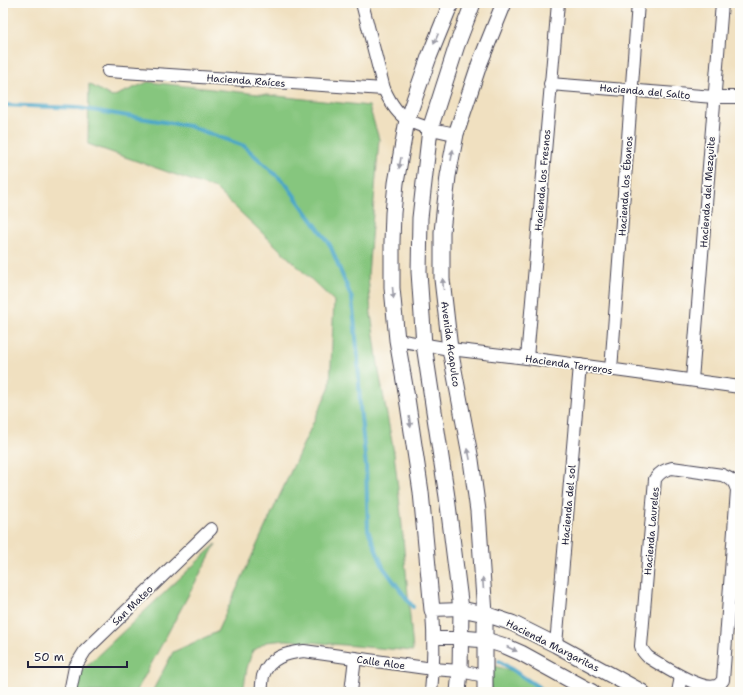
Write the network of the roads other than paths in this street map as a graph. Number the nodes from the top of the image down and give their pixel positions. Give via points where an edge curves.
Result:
1 (362, 3) edge
2 (451, 3) edge
3 (473, 3) edge
4 (504, 3) edge
5 (558, 3) edge
6 (638, 3) edge
7 (722, 3) edge
8 (108, 71) dead end
9 (550, 84) junction
10 (384, 89) junction
11 (632, 90) junction
12 (714, 97) junction
13 (740, 97) edge
14 (407, 120) junction
15 (430, 129) junction
16 (456, 134) junction
17 (397, 340) junction
18 (424, 345) junction
19 (450, 349) junction
20 (527, 358) junction
21 (580, 365) junction
22 (611, 370) junction
23 (692, 380) junction
24 (740, 387) edge
25 (211, 529) dead end
26 (460, 609) junction
27 (432, 610) junction
28 (485, 614) junction
29 (434, 638) junction
30 (461, 638) junction
31 (486, 640) junction
32 (556, 645) junction
33 (356, 658) junction
34 (433, 669) junction
35 (460, 671) junction
36 (485, 676) junction
37 (681, 677) junction
38 (70, 692) edge
39 (261, 692) edge
40 (351, 692) edge
41 (431, 692) edge
42 (458, 692) edge
43 (485, 692) edge
44 (592, 692) edge
45 (642, 692) edge
46 (678, 692) edge

1 - 10 street
2 -> 14 street
3 - 15 street
4 - 16 street, Avenida Acapulco via 479,65
5 - 9 street, Hacienda los Fresnos
6 - 11 street, Hacienda los Ébanos
7 - 12 street, Hacienda del Mezquite
8 - 10 street, Hacienda Raíces
9 - 11 street, Hacienda del Salto
9 - 20 street, Hacienda los Fresnos
10 - 14 street via 396,110
11 - 12 street, Hacienda del Salto
11 - 22 street, Hacienda los Ébanos
12 - 13 street, Hacienda del Salto
12 - 23 street, Hacienda del Mezquite
14 - 15 street
14 -> 17 street via 396,183 392,235 392,288
15 - 16 street
15 - 18 street via 420,218 419,272
19 -> 16 street, Avenida Acapulco via 442,278 442,232
17 - 18 street, Hacienda Terreros
17 -> 27 street via 421,492
18 - 19 street, Hacienda Terreros
18 - 26 street via 447,497
19 - 20 street, Hacienda Terreros
28 -> 19 street, Avenida Acapulco via 478,510
20 - 21 street, Hacienda Terreros
21 - 22 street, Hacienda Terreros
21 - 32 street, Hacienda del sol
22 - 23 street, Hacienda Terreros
23 - 24 street, Hacienda Terreros
25 - 38 street, San Mateo via 88,648 75,667
26 - 27 street, Hacienda Margaritas
26 - 28 street, Hacienda Margaritas
26 - 30 street
27 - 29 street
28 - 31 street, Avenida Acapulco
28 - 32 street, Hacienda Margaritas via 512,623
29 - 30 street
29 - 34 street
30 - 31 street
30 - 35 street
31 - 36 street, Avenida Acapulco
31 -> 44 street via 506,646
32 - 45 street, Hacienda Margaritas
33 - 34 street, Calle Aloe
33 - 39 street, Calle Aloe via 304,651 277,657 263,676
33 - 40 street
34 - 35 street, Calle Aloe
34 - 41 street
35 - 36 street, Calle Aloe
35 - 42 street
36 - 43 street, Avenida Acapulco
37 - 37 street, Hacienda Laureles via 648,657 643,653 641,646 655,480 658,474 672,468 722,475 735,482 737,490 723,680 720,684 709,686
37 - 46 street

